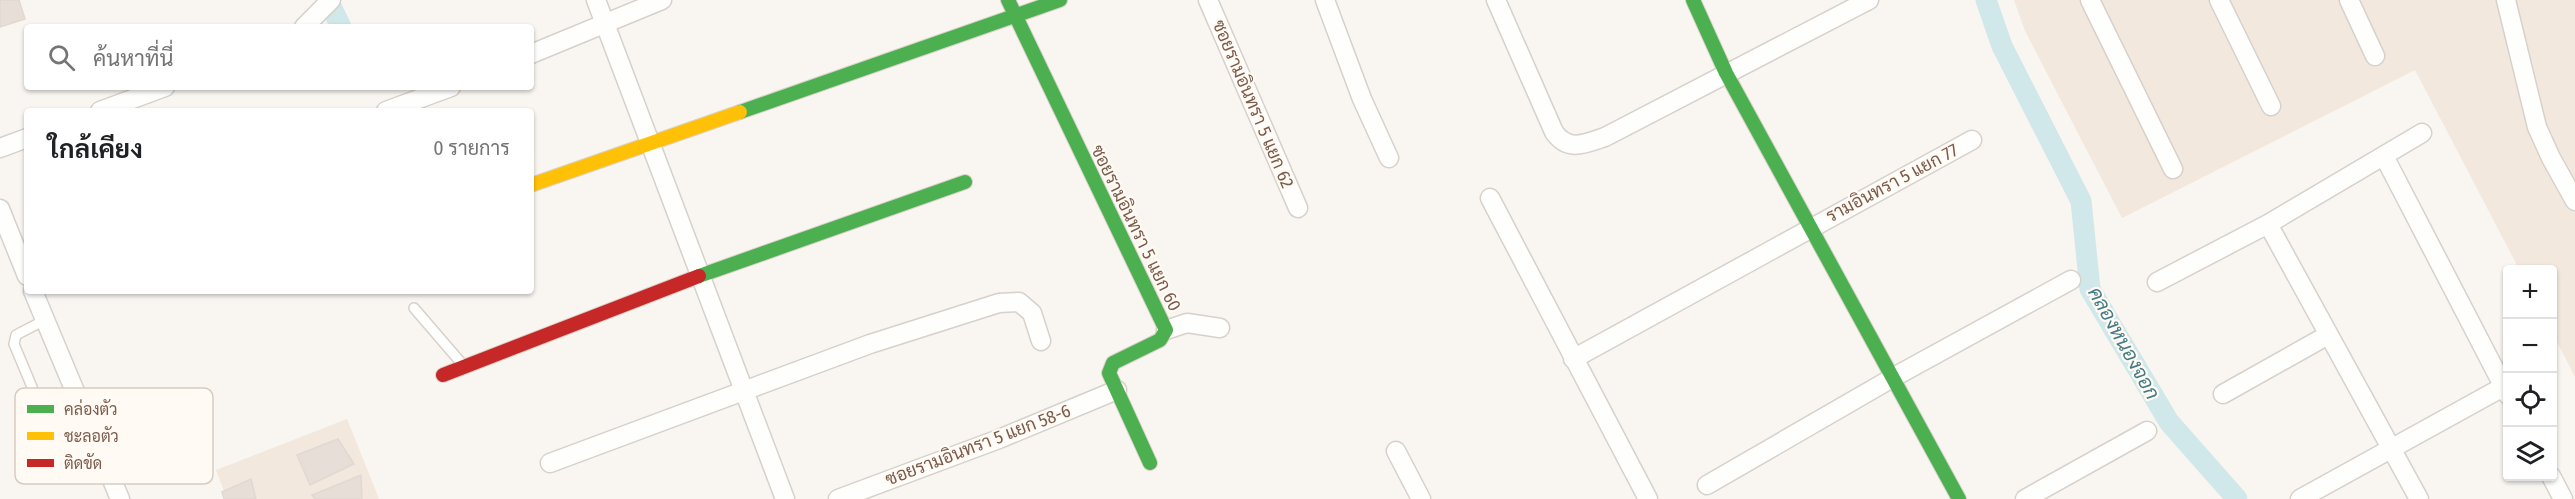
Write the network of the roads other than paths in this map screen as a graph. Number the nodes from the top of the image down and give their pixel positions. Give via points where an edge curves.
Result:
1 (331, 0) edge
2 (596, 0) edge
3 (662, 0) edge
4 (1008, 0) edge
5 (1060, 0) edge
6 (1208, 0) edge
7 (1325, 0) edge
8 (1496, 0) edge
9 (1693, 0) edge
10 (1869, 0) edge
11 (2090, 0) edge
12 (2219, 0) edge
13 (2349, 0) edge
14 (2505, 0) edge
15 (1015, 17) junction
16 (605, 23) junction
17 (307, 24) edge
18 (534, 53) edge
19 (2375, 56) dead end
20 (1726, 73) junction
21 (157, 90) edge
22 (443, 90) edge
23 (2271, 106) dead end
24 (108, 108) edge
25 (394, 108) edge
26 (2422, 133) dead end
27 (24, 139) edge
28 (1972, 140) dead end
29 (652, 142) junction
30 (0, 148) edge
31 (2384, 156) junction
32 (1389, 158) dead end
33 (2173, 169) dead end
34 (965, 182) dead end
35 (534, 184) edge
36 (1491, 198) dead end
37 (2575, 201) edge
38 (1298, 208) dead end
39 (0, 209) edge
40 (2268, 224) junction
41 (1811, 227) junction
42 (24, 269) edge
43 (701, 275) junction
44 (2071, 280) dead end
45 (2157, 282) dead end
46 (34, 294) edge
47 (414, 308) dead end
48 (45, 320) junction
49 (1220, 328) dead end
50 (1166, 330) junction
51 (2328, 334) junction
52 (1041, 341) dead end
53 (1573, 359) junction
54 (465, 367) junction
55 (443, 375) dead end
56 (1894, 377) junction
57 (2503, 385) edge
58 (32, 387) dead end
59 (73, 388) edge
60 (1118, 390) junction
61 (744, 393) junction
62 (2503, 393) edge
63 (2223, 394) dead end
64 (2147, 431) dead end
65 (2391, 449) junction
66 (1396, 451) dead end
67 (550, 463) dead end
68 (1150, 463) dead end
69 (2553, 481) edge
70 (114, 484) edge
71 (1707, 485) dead end
72 (120, 499) edge
73 (785, 499) edge
74 (838, 499) edge
75 (1422, 499) edge
76 (1648, 499) edge
77 (1959, 499) edge
78 (2025, 499) edge
79 (2300, 499) edge
80 (2419, 499) edge
81 (2563, 499) edge

1 - 17 street
2 - 16 street
3 - 16 street
4 - 15 street, ซอยรามอินทรา 5 แยก 60
5 - 15 street
6 - 38 street, ซอยรามอินทรา 5 แยก 62
7 - 32 street
8 - 20 street via 1554,132 1570,146 1605,137
9 - 20 street
10 - 20 street
11 - 33 street
12 - 23 street
13 - 19 street
14 - 37 street via 2537,127
15 - 29 street
15 - 50 street, ซอยรามอินทรา 5 แยก 60
16 - 18 street
16 - 29 street
20 - 41 street
21 - 24 street
22 - 25 street
26 - 31 street
27 - 30 street
28 - 41 street, รามอินทรา 5 แยก 77
29 - 35 street
29 - 43 street
31 - 40 street
31 - 57 street
34 - 43 street
36 - 53 street
39 - 42 street
40 - 45 street
40 - 51 street
41 - 53 street, รามอินทรา 5 แยก 77
41 - 56 street
43 - 54 street
43 - 61 street
44 - 56 street
46 - 48 street
47 - 54 lane
48 - 58 lane via 16,335 14,344
48 - 59 street
49 - 50 street via 1187,323
50 - 60 street, ซอยรามอินทรา 5 แยก 60 via 1160,340 1113,363 1109,373
51 - 63 street
51 - 65 street
52 - 61 street via 1032,313 1019,302 999,303 870,344
53 - 76 street
54 - 55 street
56 - 71 street
56 - 77 street
60 - 68 street, ซอยรามอินทรา 5 แยก 60
60 - 74 street, ซอยรามอินทรา 5 แยก 58-6
61 - 67 street
61 - 73 street
62 - 65 street
64 - 78 street
65 - 79 street
65 - 80 street
66 - 75 street
69 - 81 street
70 - 72 street

